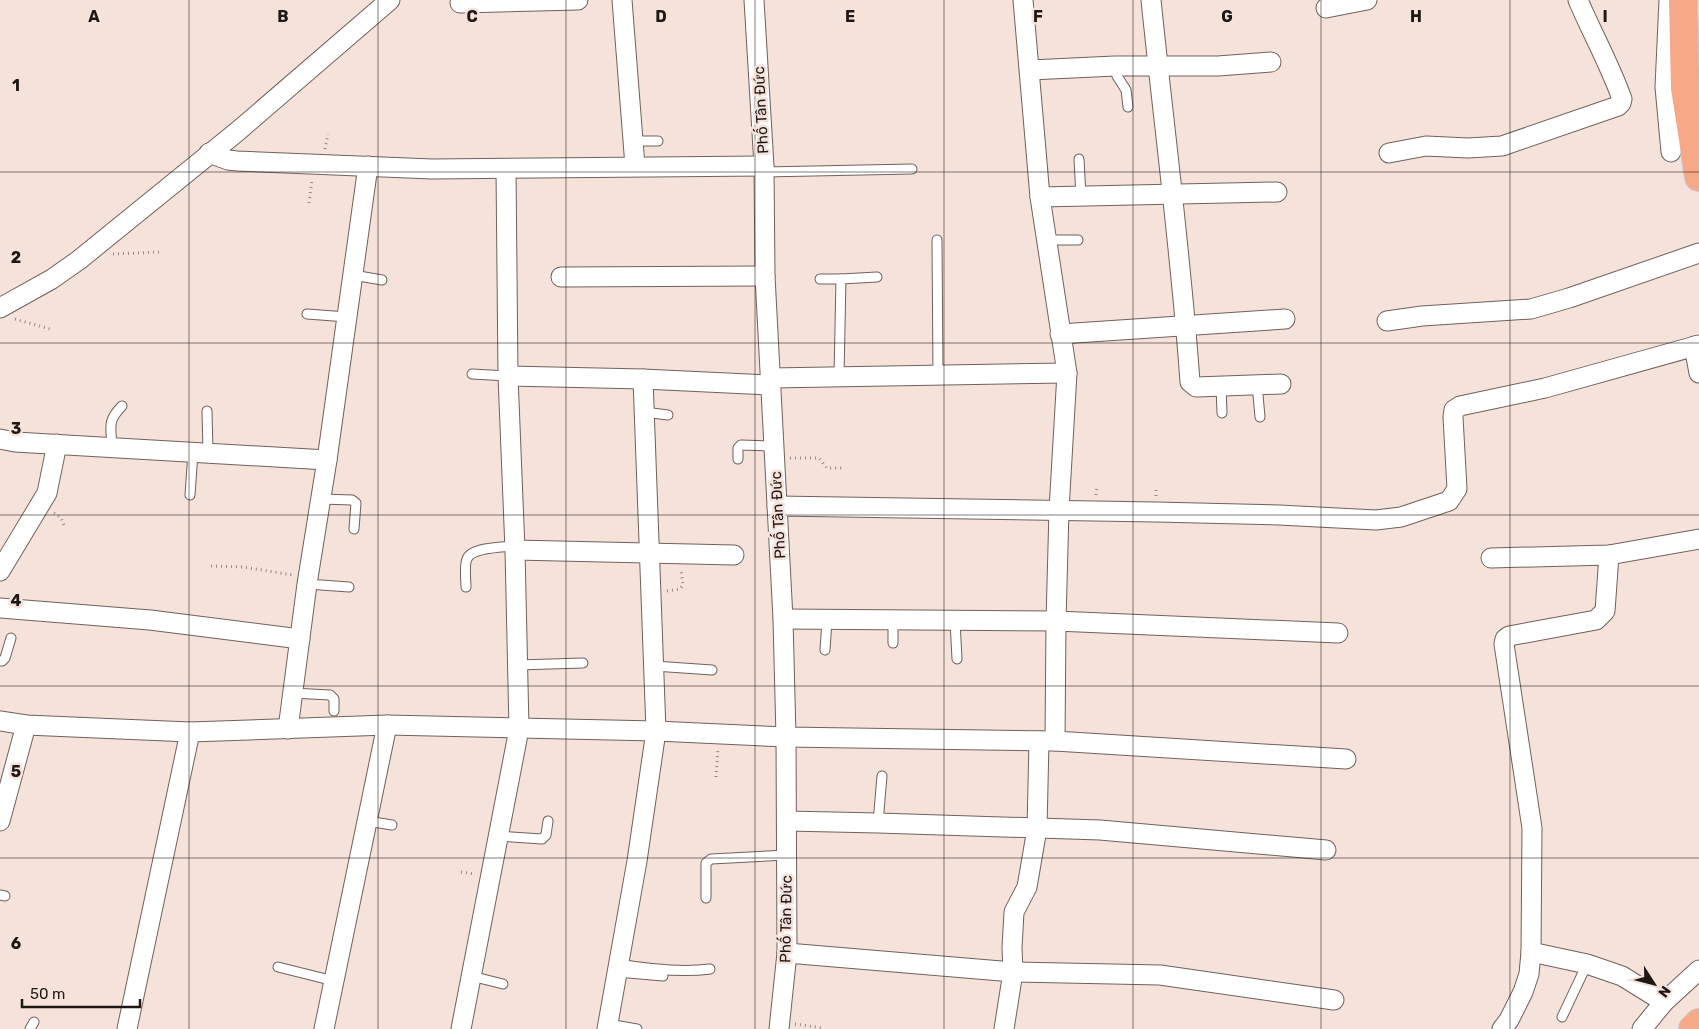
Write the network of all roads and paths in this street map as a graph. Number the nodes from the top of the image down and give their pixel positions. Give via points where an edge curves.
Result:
1 (390, 0) edge
2 (578, 0) edge
3 (622, 0) edge
4 (754, 0) edge
5 (1023, 0) edge
6 (1151, 0) edge
7 (1367, 0) edge
8 (1578, 0) edge
9 (1669, 0) edge
10 (1683, 0) edge
11 (460, 3) dead end
12 (1326, 8) dead end
13 (1270, 62) dead end
14 (1115, 66) junction
15 (1158, 67) junction
16 (1030, 70) junction
17 (1128, 107) dead end
18 (658, 141) dead end
19 (633, 142) junction
20 (1671, 152) dead end
21 (209, 153) junction
22 (1390, 153) dead end
23 (1079, 159) dead end
24 (314, 164) junction
25 (368, 166) junction
26 (635, 166) junction
27 (506, 169) junction
28 (764, 169) junction
29 (912, 169) dead end
30 (1699, 177) edge
31 (1277, 192) dead end
32 (1174, 196) junction
33 (1040, 197) junction
34 (1081, 197) junction
35 (309, 203) dead end
36 (103, 240) junction
37 (937, 240) dead end
38 (1047, 240) junction
39 (1078, 240) dead end
40 (162, 252) dead end
41 (1699, 253) edge
42 (353, 275) junction
43 (765, 276) junction
44 (877, 277) dead end
45 (561, 278) dead end
46 (841, 278) junction
47 (820, 279) dead end
48 (382, 280) dead end
49 (4, 313) edge
50 (307, 314) dead end
51 (347, 318) junction
52 (1285, 319) dead end
53 (1387, 320) dead end
54 (1186, 325) junction
55 (50, 329) dead end
56 (1060, 334) junction
57 (1697, 346) edge
58 (1067, 373) junction
59 (1699, 373) edge
60 (472, 374) dead end
61 (938, 375) junction
62 (508, 376) junction
63 (839, 376) junction
64 (643, 379) junction
65 (771, 381) junction
66 (1256, 384) junction
67 (1281, 384) dead end
68 (1221, 386) junction
69 (122, 406) dead end
70 (207, 411) dead end
71 (644, 412) junction
72 (1222, 413) dead end
73 (668, 415) dead end
74 (1260, 417) dead end
75 (0, 439) edge
76 (57, 444) junction
77 (112, 447) junction
78 (200, 452) junction
79 (774, 452) junction
80 (738, 459) dead end
81 (327, 460) junction
82 (844, 468) dead end
83 (190, 495) dead end
84 (321, 499) junction
85 (777, 506) junction
86 (1059, 510) junction
87 (354, 529) dead end
88 (1699, 539) edge
89 (515, 548) junction
90 (649, 554) junction
91 (678, 554) junction
92 (734, 555) dead end
93 (1609, 555) junction
94 (1491, 558) dead end
95 (211, 566) dead end
96 (0, 571) edge
97 (308, 581) junction
98 (349, 587) dead end
99 (466, 587) dead end
100 (664, 593) dead end
101 (0, 608) edge
102 (783, 619) junction
103 (826, 620) junction
104 (893, 620) junction
105 (955, 621) junction
106 (1056, 622) junction
107 (1338, 633) dead end
108 (11, 638) dead end
109 (300, 639) junction
110 (893, 643) dead end
111 (825, 650) dead end
112 (957, 659) dead end
113 (0, 661) edge
114 (583, 664) dead end
115 (518, 665) junction
116 (654, 666) junction
117 (712, 670) dead end
118 (292, 694) junction
119 (334, 711) dead end
120 (0, 722) edge
121 (26, 725) junction
122 (387, 725) junction
123 (288, 729) junction
124 (519, 729) junction
125 (656, 731) junction
126 (190, 732) junction
127 (720, 734) junction
128 (786, 737) junction
129 (1047, 741) junction
130 (1346, 759) dead end
131 (882, 776) dead end
132 (716, 777) dead end
133 (0, 821) edge
134 (367, 821) junction
135 (548, 821) dead end
136 (787, 821) junction
137 (878, 822) junction
138 (392, 825) dead end
139 (1037, 829) junction
140 (498, 836) junction
141 (1326, 850) dead end
142 (787, 855) junction
143 (706, 898) dead end
144 (1531, 952) junction
145 (787, 953) junction
146 (1587, 964) junction
147 (278, 967) dead end
148 (618, 968) junction
149 (710, 969) dead end
150 (1699, 970) edge
151 (1013, 972) junction
152 (471, 976) junction
153 (663, 976) dead end
154 (334, 981) junction
155 (503, 984) dead end
156 (1334, 1000) dead end
157 (1664, 1002) junction
158 (1562, 1017) dead end
159 (1699, 1023) edge
160 (779, 1025) edge
161 (607, 1026) edge
162 (823, 1028) edge
163 (127, 1029) edge
164 (324, 1029) edge
165 (461, 1029) edge
166 (637, 1029) edge
167 (1004, 1029) edge
168 (1502, 1029) edge
169 (1642, 1029) edge
170 (1693, 1029) edge

1 - 21 street
2 - 11 street
3 - 19 street
4 - 28 street, Phố Tân Đức
5 - 16 street
6 - 15 street
7 - 12 street
8 - 22 street via 1612,70 1622,99 1618,106 1502,146 1426,146
9 - 20 street via 1665,87
10 - 30 main road via 1685,88
13 - 15 street
14 - 15 street
14 - 16 street
14 - 17 lane via 1126,90
15 - 32 street
16 - 33 street
18 - 19 lane
19 - 26 street
21 - 24 street via 237,161
21 - 36 street
23 - 34 lane
24 - 25 street
24 - 35 path
25 - 27 street
25 - 42 street
26 - 27 street
26 - 28 street
27 - 62 street
28 - 29 lane
28 - 43 street, Phố Tân Đức
31 - 32 street
32 - 34 street
32 - 54 street
33 - 34 street
33 - 38 street
36 - 40 path via 110,253
36 - 49 street
37 - 61 lane
38 - 39 lane
38 - 56 street
41 - 53 street via 1531,308
42 - 48 lane
42 - 51 street
43 - 45 street
43 - 65 street, Phố Tân Đức
44 - 46 lane
46 - 47 lane
46 - 63 lane
49 - 55 path
50 - 51 lane
51 - 81 street
52 - 54 street
54 - 56 street
54 - 68 street via 1190,382 1196,387
56 - 58 street
57 - 59 street
57 - 86 street via 1545,388 1460,406 1454,410 1453,417 1458,489 1449,501 1401,517 1376,520
58 - 61 street
58 - 86 street
60 - 62 lane
61 - 63 street
62 - 64 street
62 - 89 street
63 - 65 street
64 - 65 street
64 - 71 street
65 - 79 street, Phố Tân Đức
66 - 67 street
66 - 68 street
66 - 74 lane
68 - 72 lane
69 - 77 lane via 111,422
70 - 78 lane
71 - 73 lane
71 - 90 street
75 - 76 street
76 - 77 street
76 - 96 street via 47,493
77 - 78 street
78 - 81 street
78 - 83 lane
79 - 80 lane via 741,445
79 - 82 path via 819,458 827,468
79 - 85 street, Phố Tân Đức
81 - 84 street
84 - 87 lane via 352,500 356,504
84 - 97 street
85 - 86 street
85 - 102 street, Phố Tân Đức
86 - 106 street
88 - 93 street
89 - 90 street
89 - 99 lane via 472,553 467,559
89 - 115 street
90 - 91 street
90 - 116 street
91 - 92 street
91 - 100 path via 683,585 680,589
93 - 94 street
93 - 144 street via 1605,611 1600,617 1509,636 1504,644 1532,828
95 - 97 path via 243,567
97 - 98 lane
97 - 109 street
101 - 109 street via 150,620
102 - 103 street
102 - 128 street, Phố Tân Đức
103 - 104 street
103 - 111 lane
104 - 105 street
104 - 110 lane
105 - 106 street
105 - 112 lane
106 - 107 street
106 - 129 street
108 - 113 lane via 5,658
109 - 118 street
114 - 115 lane
115 - 124 street
116 - 117 lane
116 - 125 street
118 - 119 lane via 330,695 334,699
118 - 123 street
120 - 121 street
121 - 126 street
121 - 133 street
122 - 123 street
122 - 124 street
122 - 134 street
123 - 126 street
124 - 125 street
124 - 140 street
125 - 127 street
125 - 148 street
126 - 163 street
127 - 128 street
127 - 132 path
128 - 129 street
128 - 136 street, Phố Tân Đức
129 - 130 street
129 - 139 street
131 - 137 lane
134 - 138 lane
134 - 154 street
135 - 140 lane via 546,835 542,839
136 - 137 street
136 - 142 street, Phố Tân Đức
137 - 139 street
139 - 141 street via 1100,830
139 - 151 street via 1027,887 1014,912
140 - 152 street
142 - 143 lane via 710,859 706,862
142 - 145 street, Phố Tân Đức
144 - 146 street
144 - 168 street via 1523,992
145 - 151 street
145 - 160 street, Phố Tân Đức
146 - 157 street via 1622,976
146 - 158 lane
147 - 154 lane
148 - 149 lane
148 - 153 lane
148 - 161 street
150 - 157 street
151 - 156 street via 1160,975
151 - 167 street
152 - 155 lane
152 - 165 street
154 - 164 street
157 - 169 street
159 - 170 main road
160 - 162 path
161 - 166 lane

